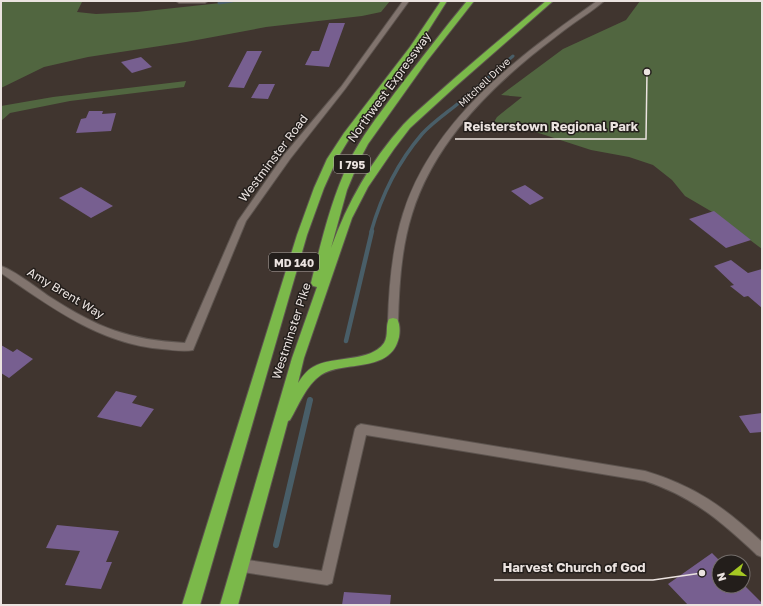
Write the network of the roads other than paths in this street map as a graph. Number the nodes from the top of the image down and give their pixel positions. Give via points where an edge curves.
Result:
1 (179, 1) edge
2 (204, 1) edge
3 (406, 1) edge
4 (444, 1) edge
5 (450, 1) edge
6 (471, 1) edge
7 (550, 1) edge
8 (601, 1) edge
9 (413, 48) junction
10 (1, 268) edge
11 (393, 322) joint
12 (189, 347) joint
13 (298, 358) junction
14 (278, 429) junction
15 (762, 551) edge
16 (241, 566) junction
17 (191, 605) edge
18 (229, 605) edge

1 - 2 street
3 - 12 street, Westminster Road via 343,88 287,157 242,221
4 - 9 highway, Westminster Pike / MD 140
5 - 9 highway, Northwest Expressway
6 - 13 highway, Northwest Expressway / I 795 via 393,101 354,160 342,189
7 - 13 highway, Westminster Pike / MD 140 via 426,108 390,147 363,187 347,218
8 - 11 street, Mitchell Drive via 521,63 469,110 430,163 408,213 400,245 395,272
9 - 17 highway, Westminster Pike / MD 140 via 347,135 332,159 319,188 302,235
10 - 12 street, Amy Brent Way via 73,316 105,332 149,344
11 - 14 highway via 394,336 391,344 377,356 316,371 307,380
13 - 14 highway, Westminster Pike / MD 140
14 - 16 highway, Westminster Pike / MD 140
15 - 16 street via 728,519 697,497 667,482 645,476 361,429 327,578
16 - 18 highway, Westminster Pike / MD 140

